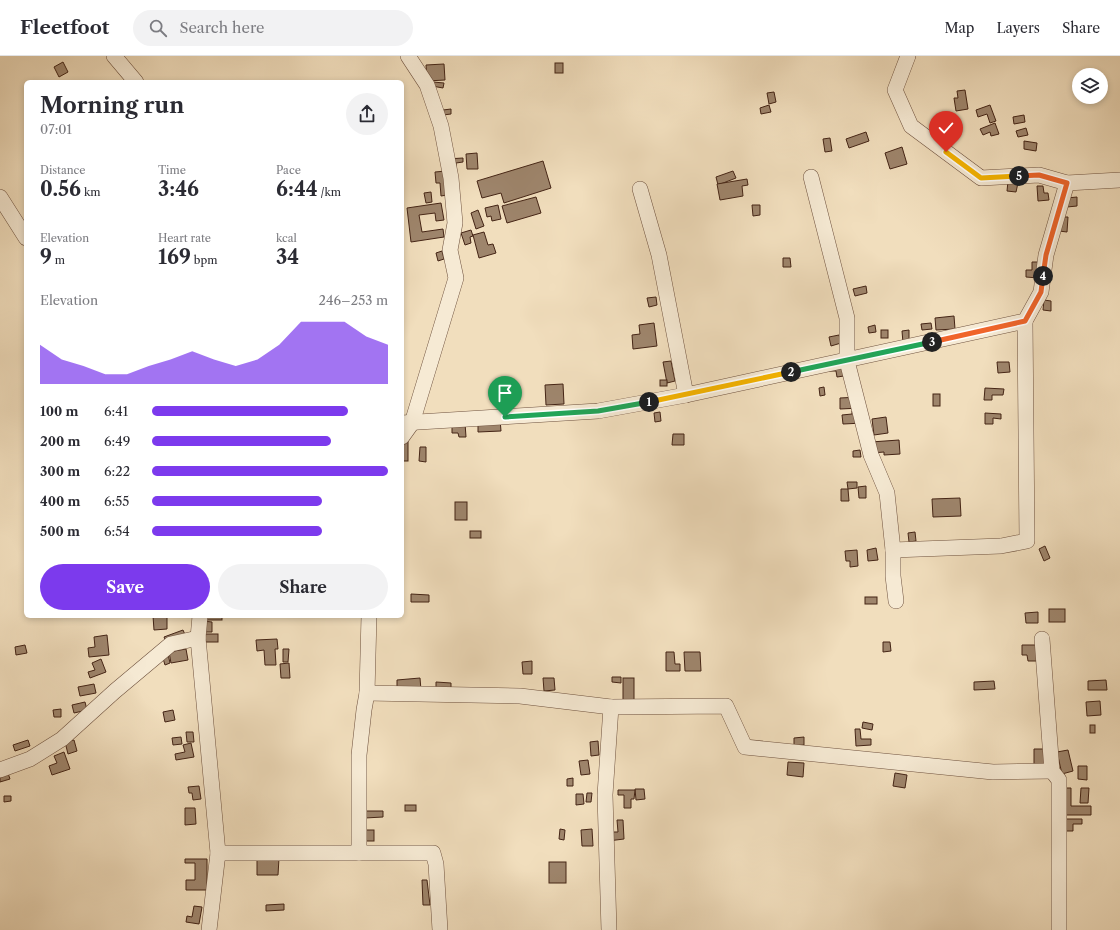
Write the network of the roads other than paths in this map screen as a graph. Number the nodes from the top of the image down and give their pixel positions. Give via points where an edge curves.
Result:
1 (114, 56) edge
2 (408, 56) edge
3 (908, 56) edge
4 (134, 80) edge
5 (811, 177) dead end
6 (1120, 180) edge
7 (1067, 183) junction
8 (640, 188) dead end
9 (0, 197) edge
10 (24, 235) edge
11 (1025, 321) junction
12 (847, 361) junction
13 (686, 395) junction
14 (407, 423) edge
15 (893, 550) junction
16 (896, 601) dead end
17 (200, 618) edge
18 (369, 618) edge
19 (198, 638) junction
20 (1042, 639) dead end
21 (368, 693) junction
22 (611, 707) junction
23 (0, 770) edge
24 (1052, 771) junction
25 (359, 852) junction
26 (218, 853) junction
27 (209, 930) edge
28 (440, 930) edge
29 (609, 930) edge
30 (1059, 930) edge

1 - 4 street
2 - 14 street via 427,85 441,126 451,178 455,223 450,250 456,278
3 - 7 street via 895,90 911,126 981,178 1039,175
5 - 12 street via 847,318
6 - 7 street
7 - 11 street via 1046,255 1041,292
8 - 13 street via 659,254
9 - 10 street
11 - 12 street
11 - 15 street via 1027,541 1001,546
12 - 13 street
12 - 15 street via 871,455 887,493
13 - 14 street via 598,411
15 - 16 street
17 - 19 street
18 - 21 street
19 - 23 street via 171,644 62,739 30,759
19 - 26 street
20 - 24 street
21 - 22 street via 520,696
21 - 25 street via 359,755
22 - 24 street via 726,706 745,747 992,772
22 - 29 street via 605,795
24 - 30 street via 1060,780
25 - 26 street
25 - 28 street via 433,853
26 - 27 street

